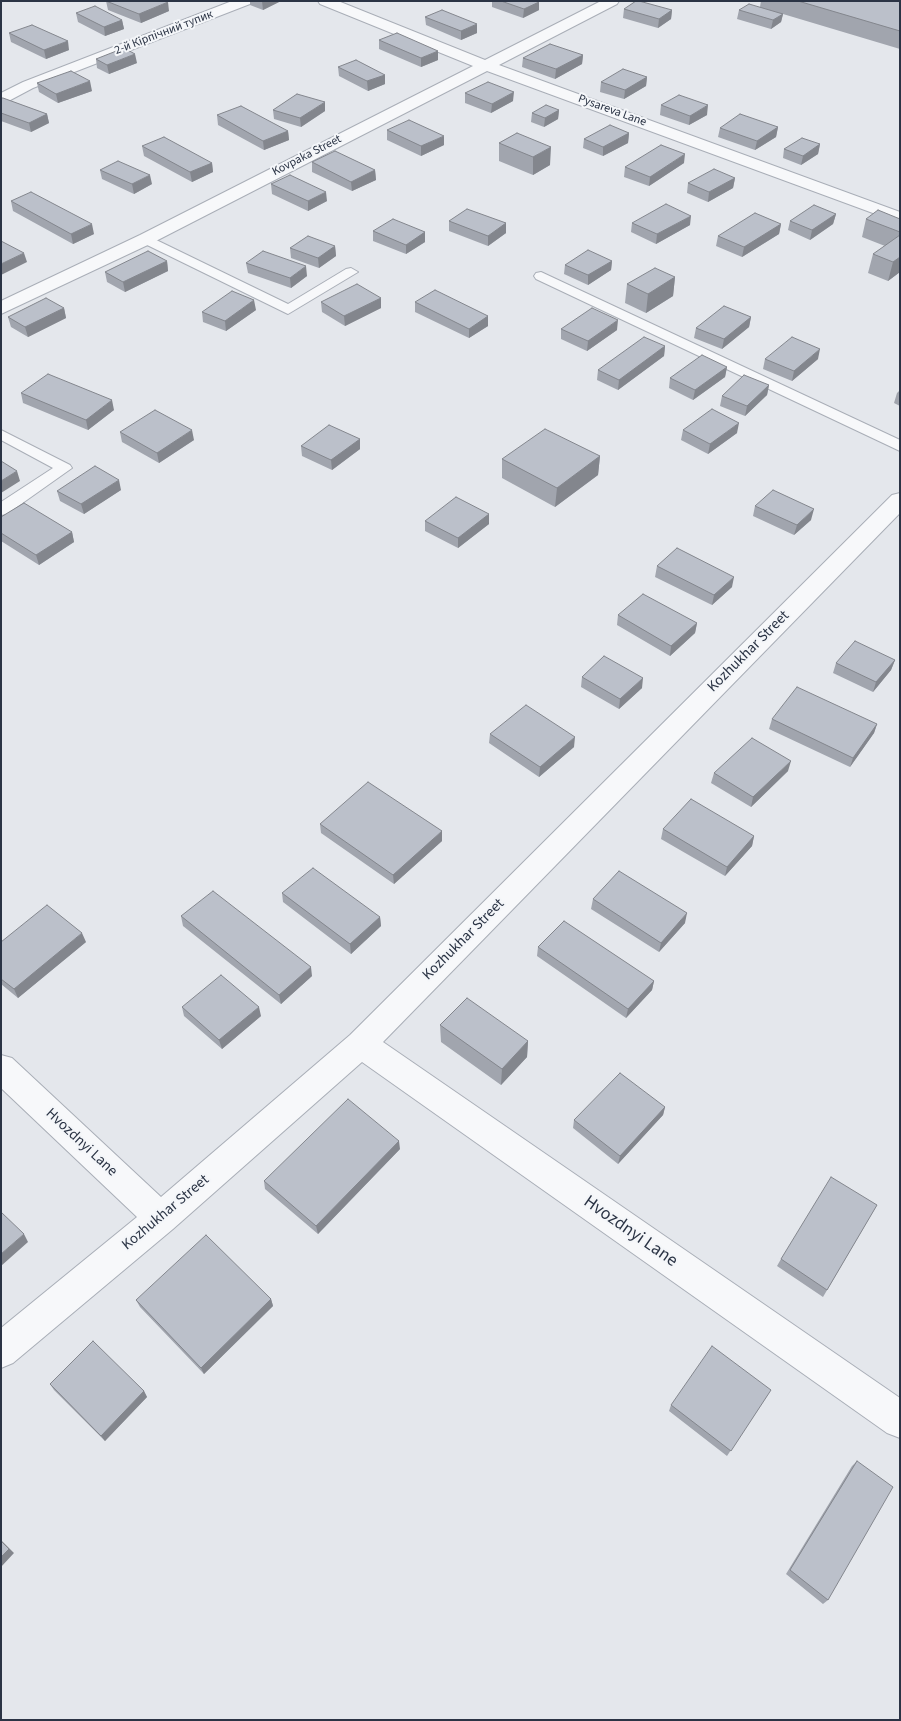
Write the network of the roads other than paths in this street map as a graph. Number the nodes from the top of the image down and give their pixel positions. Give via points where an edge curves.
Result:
1 (245, 1) edge
2 (325, 1) edge
3 (612, 1) edge
4 (485, 64) junction
5 (1, 100) edge
6 (900, 218) edge
7 (146, 239) junction
8 (351, 272) dead end
9 (541, 276) dead end
10 (1, 308) edge
11 (1, 434) edge
12 (900, 446) edge
13 (900, 500) edge
14 (1, 510) edge
15 (361, 1044) junction
16 (1, 1068) edge
17 (161, 1218) junction
18 (1, 1351) edge
19 (900, 1420) edge

1 - 5 street, 2-й Кірпічний тупик via 28,85
2 - 4 street, Pysareva Lane
3 - 4 street, Kovpaka Street
4 - 6 street, Pysareva Lane
4 - 7 street, Kovpaka Street
7 - 8 lane via 288,310
7 - 10 street, Kovpaka Street
9 - 12 lane
11 - 14 lane via 64,468
13 - 15 street, Kozhukhar Street
15 - 17 street, Kozhukhar Street
15 - 19 street, Hvozdnyi Lane
16 - 17 street, Hvozdnyi Lane
17 - 18 street, Kozhukhar Street

